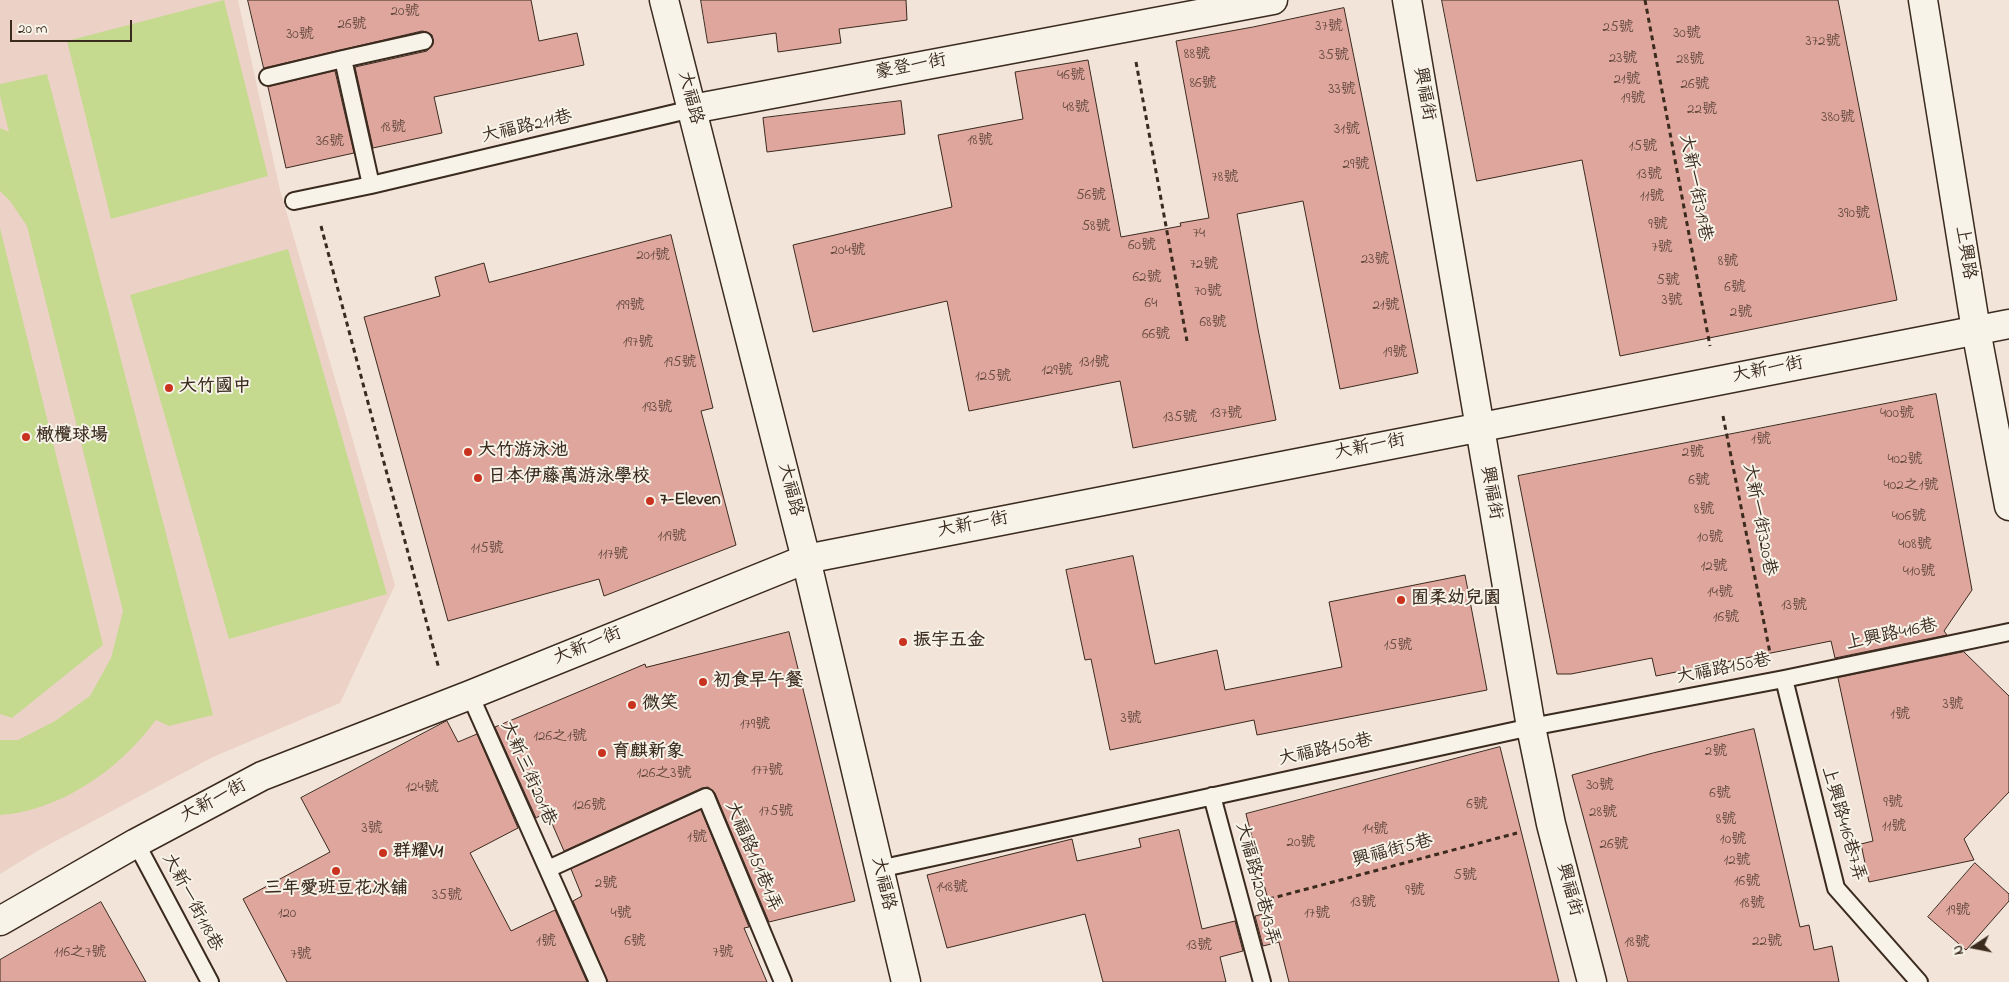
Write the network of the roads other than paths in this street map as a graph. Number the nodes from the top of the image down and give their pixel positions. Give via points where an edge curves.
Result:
1 (664, 0) edge
2 (1273, 0) edge
3 (1407, 0) edge
4 (1923, 0) edge
5 (424, 41) dead end
6 (343, 59) junction
7 (268, 77) dead end
8 (692, 110) junction
9 (371, 185) junction
10 (294, 201) dead end
11 (2009, 324) edge
12 (1976, 330) junction
13 (1479, 427) junction
14 (2009, 506) edge
15 (806, 559) junction
16 (2009, 632) edge
17 (1784, 679) junction
18 (459, 700) junction
19 (1531, 728) junction
20 (1212, 796) junction
21 (136, 843) junction
22 (548, 869) junction
23 (879, 869) junction
24 (0, 921) edge
25 (210, 982) edge
26 (598, 982) edge
27 (783, 982) edge
28 (906, 982) edge
29 (1262, 982) edge
30 (1592, 982) edge
31 (1919, 982) edge

1 - 8 street, 大福路
2 - 8 street, 豪登一街
3 - 13 street, 興福街
4 - 12 street, 上興路
5 - 6 lane
6 - 7 lane
6 - 9 lane
8 - 9 lane, 大福路211巷
8 - 15 street, 大福路
9 - 10 lane, 大福路211巷
11 - 12 street, 大新一街
12 - 13 street, 大新一街
12 - 14 street, 上興路
13 - 15 street, 大新一街
13 - 19 street, 興福街
15 - 18 street, 大新一街
15 - 23 street, 大福路
16 - 17 lane, 上興路416巷
17 - 19 lane, 大福路150巷
17 - 31 lane, 上興路416巷7弄 via 1836,888
18 - 21 street, 大新一街 via 262,776
18 - 22 lane, 大新三街201巷
19 - 20 lane, 大福路150巷
19 - 30 street, 興福街 via 1551,824
20 - 23 lane, 大福路150巷
20 - 29 lane, 大福路120巷13弄
21 - 24 street, 大新一街
21 - 25 lane, 大新一街118巷
22 - 26 lane, 大新三街201巷
22 - 27 lane, 大福路151巷1弄 via 706,798
23 - 28 street, 大福路

